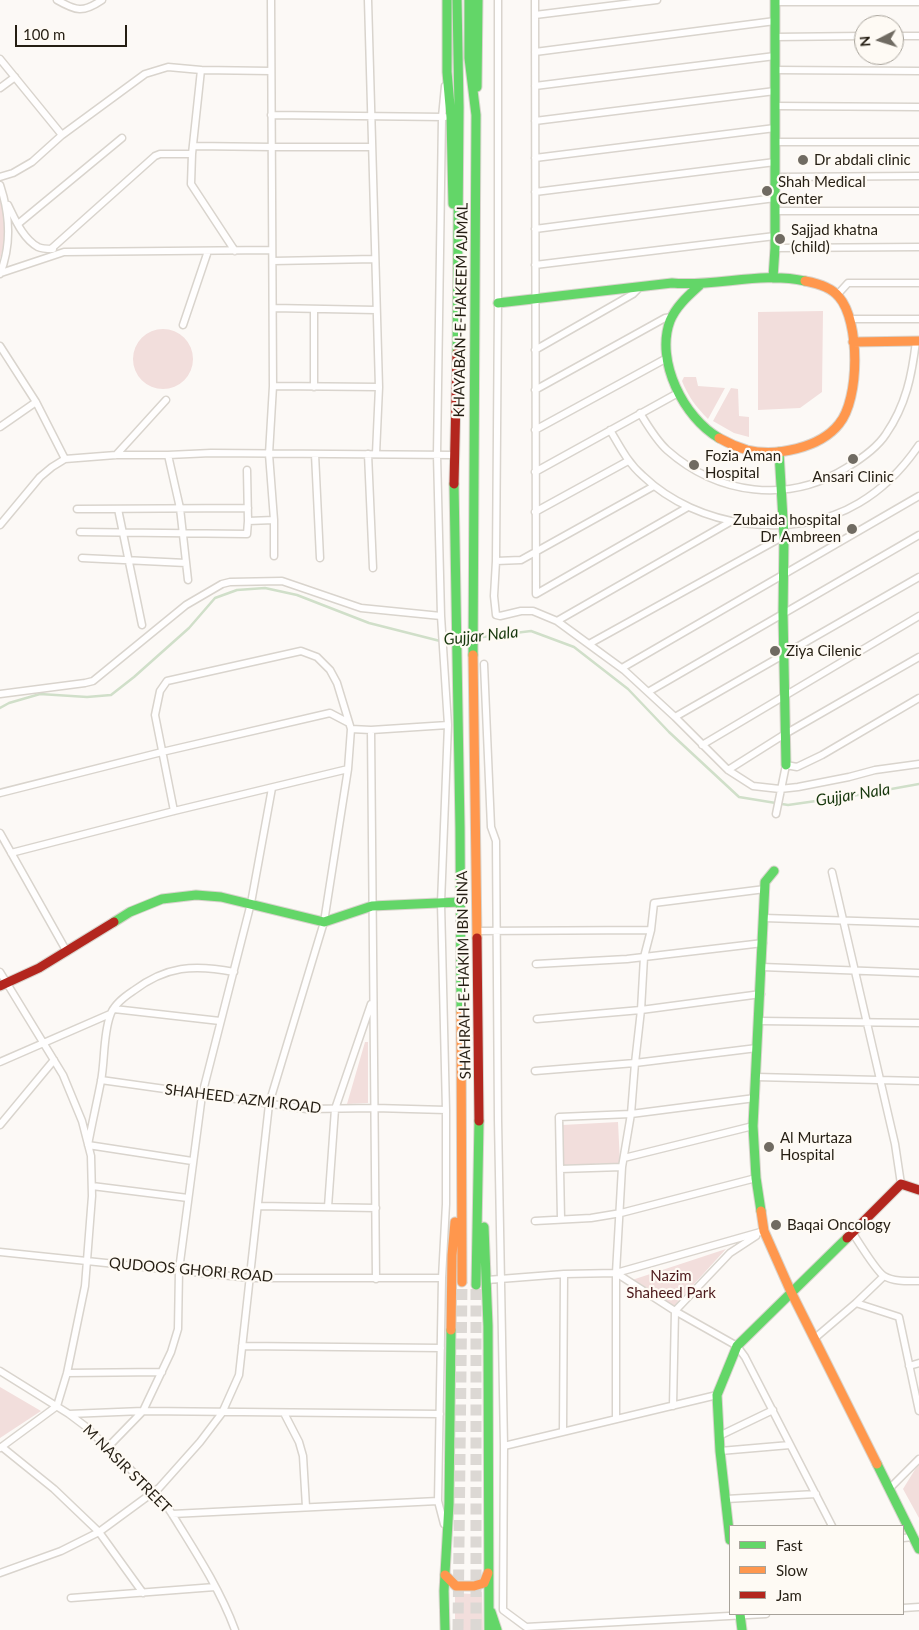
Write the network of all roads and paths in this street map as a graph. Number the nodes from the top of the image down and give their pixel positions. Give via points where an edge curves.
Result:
1 (57, 0) edge
2 (102, 0) edge
3 (271, 0) edge
4 (368, 0) edge
5 (447, 0) edge
6 (457, 0) edge
7 (469, 0) edge
8 (478, 0) edge
9 (498, 0) edge
10 (535, 0) edge
11 (657, 0) edge
12 (775, 1) edge
13 (919, 2) edge
14 (535, 16) junction
15 (775, 21) junction
16 (775, 36) junction
17 (854, 36) edge
18 (904, 36) edge
19 (919, 36) edge
20 (534, 52) junction
21 (775, 56) junction
22 (0, 59) edge
23 (201, 70) junction
24 (775, 70) junction
25 (271, 71) junction
26 (919, 71) edge
27 (15, 77) junction
28 (535, 86) junction
29 (0, 88) edge
30 (775, 91) junction
31 (775, 106) junction
32 (919, 107) edge
33 (271, 115) junction
34 (476, 115) junction
35 (371, 116) junction
36 (447, 117) junction
37 (535, 121) junction
38 (775, 128) junction
39 (62, 135) junction
40 (122, 138) dead end
41 (775, 142) junction
42 (919, 142) edge
43 (193, 146) junction
44 (372, 146) junction
45 (272, 147) junction
46 (192, 154) junction
47 (535, 158) junction
48 (775, 162) junction
49 (775, 176) junction
50 (919, 176) edge
51 (0, 177) edge
52 (0, 185) edge
53 (535, 192) junction
54 (775, 198) junction
55 (5, 200) junction
56 (775, 211) junction
57 (919, 212) edge
58 (18, 224) junction
59 (535, 229) junction
60 (457, 231) junction
61 (774, 236) junction
62 (919, 247) edge
63 (775, 248) junction
64 (51, 249) junction
65 (272, 250) junction
66 (208, 251) junction
67 (235, 251) junction
68 (64, 252) junction
69 (375, 259) junction
70 (272, 261) junction
71 (535, 265) junction
72 (0, 273) edge
73 (773, 278) junction
74 (919, 283) edge
75 (700, 285) junction
76 (640, 287) junction
77 (838, 294) junction
78 (536, 300) junction
79 (498, 303) junction
80 (273, 308) junction
81 (314, 309) junction
82 (376, 310) junction
83 (672, 317) junction
84 (851, 319) junction
85 (919, 319) edge
86 (183, 325) dead end
87 (918, 341) edge
88 (854, 342) junction
89 (0, 346) edge
90 (536, 350) junction
91 (667, 358) junction
92 (273, 386) junction
93 (314, 386) junction
94 (378, 387) junction
95 (536, 390) junction
96 (678, 393) junction
97 (166, 400) dead end
98 (36, 402) junction
99 (640, 413) junction
100 (0, 427) edge
101 (535, 430) junction
102 (610, 430) junction
103 (919, 445) edge
104 (779, 452) junction
105 (919, 453) edge
106 (269, 454) junction
107 (315, 454) junction
108 (368, 454) junction
109 (376, 454) junction
110 (116, 455) junction
111 (168, 455) junction
112 (437, 455) junction
113 (454, 455) junction
114 (65, 459) junction
115 (908, 459) junction
116 (628, 461) junction
117 (247, 470) dead end
118 (535, 472) junction
119 (654, 486) junction
120 (782, 491) junction
121 (919, 496) edge
122 (688, 507) junction
123 (180, 508) junction
124 (248, 508) junction
125 (77, 509) dead end
126 (118, 509) junction
127 (535, 512) junction
128 (274, 520) junction
129 (248, 521) junction
130 (730, 521) junction
131 (783, 524) junction
132 (0, 525) edge
133 (80, 532) dead end
134 (123, 532) junction
135 (182, 533) junction
136 (919, 535) edge
137 (784, 536) junction
138 (535, 553) junction
139 (274, 556) dead end
140 (82, 558) dead end
141 (320, 558) dead end
142 (128, 560) junction
143 (496, 561) junction
144 (186, 564) junction
145 (373, 568) dead end
146 (784, 576) junction
147 (919, 577) edge
148 (188, 580) dead end
149 (783, 614) junction
150 (457, 615) joint
151 (441, 616) junction
152 (919, 616) edge
153 (557, 621) junction
154 (142, 625) dead end
155 (589, 644) junction
156 (784, 656) junction
157 (919, 657) edge
158 (484, 664) dead end
159 (473, 666) joint
160 (622, 668) junction
161 (648, 692) junction
162 (0, 694) edge
163 (784, 696) junction
164 (919, 698) edge
165 (675, 717) junction
166 (448, 725) junction
167 (350, 726) junction
168 (371, 730) junction
169 (785, 734) junction
170 (702, 745) junction
171 (162, 752) junction
172 (919, 764) edge
173 (786, 765) junction
174 (348, 770) junction
175 (728, 770) junction
176 (272, 788) junction
177 (780, 792) junction
178 (0, 794) edge
179 (174, 811) junction
180 (776, 814) dead end
181 (0, 833) edge
182 (10, 853) junction
183 (774, 871) dead end
184 (832, 872) dead end
185 (765, 890) junction
186 (460, 902) junction
187 (251, 903) junction
188 (442, 903) junction
189 (372, 906) junction
190 (764, 918) junction
191 (842, 920) junction
192 (324, 922) junction
193 (919, 922) edge
194 (651, 930) junction
195 (477, 932) junction
196 (497, 932) junction
197 (763, 943) junction
198 (66, 952) junction
199 (644, 957) junction
200 (536, 964) dead end
201 (762, 967) junction
202 (855, 971) junction
203 (0, 972) edge
204 (234, 972) junction
205 (919, 973) edge
206 (3, 985) edge
207 (760, 994) junction
208 (373, 999) junction
209 (641, 1010) junction
210 (112, 1012) junction
211 (537, 1019) dead end
212 (220, 1021) junction
213 (760, 1021) junction
214 (868, 1022) junction
215 (919, 1023) edge
216 (44, 1044) junction
217 (757, 1048) junction
218 (54, 1060) junction
219 (0, 1062) edge
220 (635, 1063) junction
221 (535, 1071) dead end
222 (756, 1077) junction
223 (101, 1080) junction
224 (881, 1081) junction
225 (919, 1081) edge
226 (202, 1095) junction
227 (755, 1098) junction
228 (269, 1104) junction
229 (375, 1108) junction
230 (335, 1109) junction
231 (446, 1110) junction
232 (631, 1114) junction
233 (0, 1125) edge
234 (754, 1126) junction
235 (88, 1144) junction
236 (460, 1149) junction
237 (479, 1153) junction
238 (624, 1158) junction
239 (192, 1160) junction
240 (622, 1167) junction
241 (560, 1169) junction
242 (756, 1178) junction
243 (901, 1184) junction
244 (92, 1186) junction
245 (919, 1190) edge
246 (188, 1198) junction
247 (258, 1206) junction
248 (328, 1207) junction
249 (376, 1208) junction
250 (621, 1213) junction
251 (561, 1218) junction
252 (535, 1220) dead end
253 (764, 1231) junction
254 (852, 1232) junction
255 (0, 1252) edge
256 (86, 1261) junction
257 (179, 1270) junction
258 (616, 1273) junction
259 (564, 1274) junction
260 (884, 1276) junction
261 (250, 1278) junction
262 (376, 1278) junction
263 (442, 1278) junction
264 (501, 1278) junction
265 (487, 1280) junction
266 (919, 1281) edge
267 (462, 1282) tunnel mouth
268 (476, 1285) tunnel mouth
269 (791, 1292) junction
270 (856, 1303) junction
271 (675, 1311) junction
272 (442, 1315) junction
273 (452, 1316) junction
274 (814, 1338) junction
275 (242, 1346) junction
276 (737, 1346) junction
277 (441, 1348) junction
278 (919, 1363) edge
279 (909, 1366) junction
280 (0, 1372) edge
281 (162, 1372) junction
282 (67, 1373) junction
283 (717, 1395) junction
284 (56, 1406) junction
285 (673, 1406) junction
286 (772, 1410) junction
287 (143, 1411) junction
288 (919, 1411) edge
289 (222, 1412) junction
290 (284, 1413) junction
291 (70, 1414) junction
292 (440, 1414) junction
293 (616, 1418) junction
294 (563, 1432) junction
295 (719, 1436) junction
296 (790, 1445) junction
297 (504, 1446) junction
298 (1, 1448) edge
299 (108, 1448) junction
300 (720, 1451) junction
301 (919, 1459) edge
302 (890, 1489) junction
303 (153, 1493) junction
304 (816, 1494) junction
305 (726, 1499) junction
306 (438, 1501) junction
307 (306, 1507) junction
308 (172, 1514) junction
309 (832, 1525) edge
310 (729, 1530) edge
311 (99, 1532) junction
312 (448, 1535) junction
313 (914, 1537) junction
314 (904, 1538) edge
315 (919, 1549) edge
316 (489, 1571) junction
317 (0, 1573) edge
318 (445, 1575) junction
319 (215, 1587) junction
320 (143, 1593) junction
321 (71, 1598) dead end
322 (488, 1604) junction
323 (919, 1607) edge
324 (904, 1608) edge
325 (729, 1615) edge
326 (740, 1615) edge
327 (235, 1630) edge
328 (445, 1630) edge
329 (489, 1630) edge
330 (497, 1630) edge
331 (742, 1630) edge

1 - 2 street via 81,10
3 - 25 street
4 - 35 street
5 - 36 main road
6 - 60 main road, KHAYABAN-E-HAKEEM AJMAL
7 - 34 main road, KHAYABAN-E-HAKEEM AJMAL via 469,58
8 - 34 main road
9 - 79 street
10 - 14 street
11 - 14 street
12 - 13 street
12 - 15 main road
14 - 20 street
15 - 16 main road
15 - 20 street
16 - 17 street
16 - 21 main road
18 - 19 street
20 - 28 street
21 - 24 main road
21 - 28 street
22 - 27 street
23 - 25 street
23 - 39 street via 168,67 145,74
23 - 43 street
24 - 26 street
24 - 30 main road
25 - 33 street
27 - 29 street
27 - 39 street
28 - 37 street
30 - 31 main road
30 - 37 street
31 - 32 street
31 - 38 main road
33 - 35 street
33 - 45 street
34 - 159 main road, KHAYABAN-E-HAKEEM AJMAL
35 - 36 street
35 - 44 street
36 - 60 main road
36 - 112 street
37 - 47 street
38 - 41 main road
38 - 47 street
39 - 51 street via 32,162
40 - 58 street
41 - 42 street
41 - 48 main road
43 - 45 street
43 - 46 street
44 - 45 street
44 - 69 street
45 - 65 street
46 - 64 street via 156,156
46 - 67 street via 191,184
47 - 53 street
48 - 49 main road
48 - 53 street
49 - 50 street
49 - 54 main road
52 - 55 street
53 - 59 street
54 - 56 main road
54 - 59 street
55 - 58 street
55 - 72 street via 8,249
56 - 57 street
56 - 61 main road
58 - 64 street via 38,248
59 - 71 street
60 - 113 main road, KHAYABAN-E-HAKEEM AJMAL
61 - 63 main road
61 - 71 street
62 - 63 street
63 - 73 main road
64 - 68 street
65 - 67 street
65 - 70 street
66 - 67 street
66 - 68 street
66 - 86 street
68 - 72 street
69 - 70 street
69 - 82 street
70 - 80 street
71 - 78 street
73 - 75 main road
73 - 77 main road via 812,281
74 - 77 street via 848,284
75 - 76 main road via 672,283
75 - 83 main road via 684,299
76 - 78 main road
76 - 90 street
77 - 84 main road
78 - 79 main road
78 - 90 street
79 - 143 street
80 - 81 street
80 - 92 street
81 - 82 street
81 - 93 street
82 - 94 street
83 - 91 main road via 667,334
83 - 95 street
84 - 85 street
84 - 88 main road
87 - 88 main road
87 - 120 street via 903,405 886,435 861,459 835,475
88 - 104 main road via 852,393 839,425 822,439
89 - 98 street
90 - 95 street
91 - 96 main road
91 - 101 street
92 - 93 street
92 - 106 street
93 - 94 street
94 - 109 street
95 - 101 street
96 - 99 street
96 - 104 main road via 687,409 713,435 747,450
97 - 110 street
98 - 100 street
98 - 114 street
99 - 102 street
99 - 120 street via 666,449 688,466 731,485
101 - 118 street
102 - 116 street
102 - 118 street
103 - 115 street
104 - 120 main road
105 - 115 street
106 - 107 street
106 - 111 street
106 - 128 street
107 - 108 street
107 - 141 street
108 - 109 street
108 - 145 street
109 - 112 street
110 - 111 street
110 - 114 street
111 - 123 street
112 - 113 street
112 - 151 street
113 - 150 main road, KHAYABAN-E-HAKEEM AJMAL
114 - 132 street via 40,477
115 - 131 street via 879,489 859,503 809,522
116 - 119 street
116 - 127 street
117 - 124 street
118 - 127 street
119 - 122 street
119 - 138 street
120 - 131 main road
121 - 146 street
122 - 130 street
122 - 138 street via 536,594
123 - 124 street
123 - 126 street
123 - 135 street
124 - 129 street
125 - 126 street
126 - 134 street
127 - 138 street
128 - 129 street
128 - 139 street
129 - 135 street via 248,534
130 - 131 street
130 - 153 street
131 - 137 main road
133 - 134 street
134 - 135 street
134 - 142 street
135 - 144 street
136 - 149 street
137 - 146 main road
137 - 155 street
138 - 143 street via 521,560
140 - 142 street
142 - 144 street
142 - 154 street
143 - 153 street via 496,615 533,611
144 - 148 street
146 - 149 main road
146 - 160 street
147 - 156 street
149 - 156 main road
149 - 161 street
150 - 186 main road, SHAHRAH-E-HAKIM IBN SINA
151 - 162 street via 360,608 282,582 230,582 186,605 93,681
151 - 166 street
152 - 163 street
153 - 155 street
155 - 160 street
156 - 163 main road
156 - 165 street
157 - 169 street
158 - 196 street via 491,827 496,841
159 - 195 main road, SHAHRAH-E-HAKIM IBN SINA
160 - 161 street
161 - 165 street
163 - 169 main road
163 - 170 street
164 - 173 street via 822,755 797,767
165 - 170 street
166 - 168 street
166 - 188 street
167 - 168 street
167 - 171 street via 330,713
167 - 171 street via 330,670 316,657 301,651 167,681 160,691 155,715
167 - 174 street
168 - 189 street
169 - 173 main road
169 - 175 street
170 - 175 street
171 - 178 street
171 - 179 street
172 - 177 street via 875,770
173 - 177 street
174 - 176 street
174 - 192 street
175 - 177 street via 753,786
176 - 179 street
176 - 187 street
177 - 180 street
179 - 182 street
181 - 182 street
182 - 198 street
183 - 185 main road via 765,882
184 - 191 street
185 - 190 main road
185 - 194 street via 654,902
186 - 188 main road
186 - 236 main road, SHAHRAH-E-HAKIM IBN SINA
187 - 192 main road
187 - 198 main road via 196,895 162,899 130,912
187 - 204 street
188 - 189 main road
188 - 231 street
189 - 192 main road
189 - 208 street
190 - 191 street
190 - 197 main road
191 - 193 street
191 - 202 street
192 - 228 street
194 - 196 street
194 - 199 street
195 - 196 street
195 - 237 main road, SHAHRAH-E-HAKIM IBN SINA
196 - 264 street
197 - 199 street
197 - 201 main road
198 - 206 main road
199 - 200 street
199 - 209 street
201 - 202 street
201 - 207 main road
202 - 205 street
202 - 214 street
203 - 206 street
204 - 210 street via 194,967 171,970 146,981 122,999
204 - 212 street
206 - 216 street
207 - 209 street
207 - 213 main road
208 - 229 street
208 - 230 street
209 - 211 street
209 - 220 street
210 - 212 street
210 - 216 street
210 - 223 street
212 - 226 street
213 - 214 street
213 - 217 main road
214 - 215 street
214 - 224 street
216 - 218 street
216 - 219 street
217 - 220 street
217 - 222 main road
218 - 233 street
218 - 235 street via 82,1121
220 - 221 street
220 - 232 street
222 - 224 street
222 - 227 main road
223 - 226 street, SHAHEED AZMI ROAD
223 - 235 street
224 - 225 street
224 - 243 street
226 - 228 street, SHAHEED AZMI ROAD
226 - 239 street
227 - 232 street
227 - 234 main road
228 - 230 street, SHAHEED AZMI ROAD
228 - 247 street
229 - 230 street, SHAHEED AZMI ROAD
229 - 231 street, SHAHEED AZMI ROAD
229 - 249 street
230 - 248 street
231 - 263 street
232 - 238 street
232 - 241 street via 559,1117
234 - 238 street
234 - 242 main road
235 - 239 street
235 - 244 street
236 - 267 main road, SHAHRAH-E-HAKIM IBN SINA
236 - 273 main road via 452,1255
237 - 265 main road
237 - 268 main road, SHAHRAH-E-HAKIM IBN SINA
238 - 240 street
239 - 246 street
240 - 241 street
240 - 250 street
241 - 251 street
242 - 250 street
242 - 253 main road
243 - 245 main road
243 - 254 main road
244 - 246 street
244 - 256 street
246 - 257 street
247 - 248 street
247 - 261 street
248 - 249 street
249 - 262 street
250 - 251 street
250 - 258 street
251 - 252 street
253 - 258 street
253 - 269 main road
253 - 271 street via 730,1253
254 - 260 street
254 - 269 main road
255 - 256 street, QUDOOS GHORI ROAD
256 - 257 street, QUDOOS GHORI ROAD
256 - 282 street via 85,1286
257 - 261 street, QUDOOS GHORI ROAD
257 - 281 street via 178,1328
258 - 259 street
258 - 271 street
258 - 293 street
259 - 264 street
259 - 294 street
260 - 266 street via 903,1282
260 - 270 street
261 - 262 street, QUDOOS GHORI ROAD
261 - 275 street
262 - 263 street, QUDOOS GHORI ROAD
263 - 272 street
264 - 265 street
264 - 297 street
265 - 316 main road
269 - 274 main road
269 - 276 main road
270 - 274 street
270 - 279 street via 899,1317
271 - 276 street
271 - 285 street
272 - 273 street
272 - 277 street
273 - 312 main road
274 - 302 main road
275 - 277 street
275 - 289 street via 239,1375
276 - 283 main road
276 - 286 street
277 - 292 street
278 - 279 street
279 - 288 street
280 - 284 street, M NASIR STREET
281 - 282 street
281 - 287 street
282 - 284 street
283 - 285 street
283 - 295 main road
284 - 291 street, M NASIR STREET
284 - 298 street
285 - 293 street
286 - 295 street
286 - 296 street
287 - 289 street
287 - 291 street
287 - 299 street
289 - 290 street
289 - 303 street via 200,1442
290 - 292 street
290 - 307 street via 303,1456
291 - 299 street, M NASIR STREET
292 - 306 street
293 - 294 street
294 - 297 street
295 - 300 main road
296 - 300 street
296 - 304 street
297 - 325 street via 502,1602 508,1615 526,1626
298 - 311 street via 54,1489
299 - 303 street, M NASIR STREET
300 - 305 main road
301 - 302 street
302 - 313 main road
303 - 308 street, M NASIR STREET
303 - 311 street
304 - 305 street
304 - 309 street
305 - 310 main road
306 - 307 street
306 - 312 street
307 - 308 street
308 - 319 street, M NASIR STREET
311 - 317 street via 61,1551
311 - 320 street
312 - 318 main road
313 - 314 street
313 - 315 main road
316 - 318 main road via 484,1583 474,1587 456,1586
316 - 322 main road
318 - 328 main road
319 - 320 street
319 - 327 street, M NASIR STREET
320 - 321 street
322 - 329 main road
322 - 330 main road
323 - 324 street
326 - 331 main road

